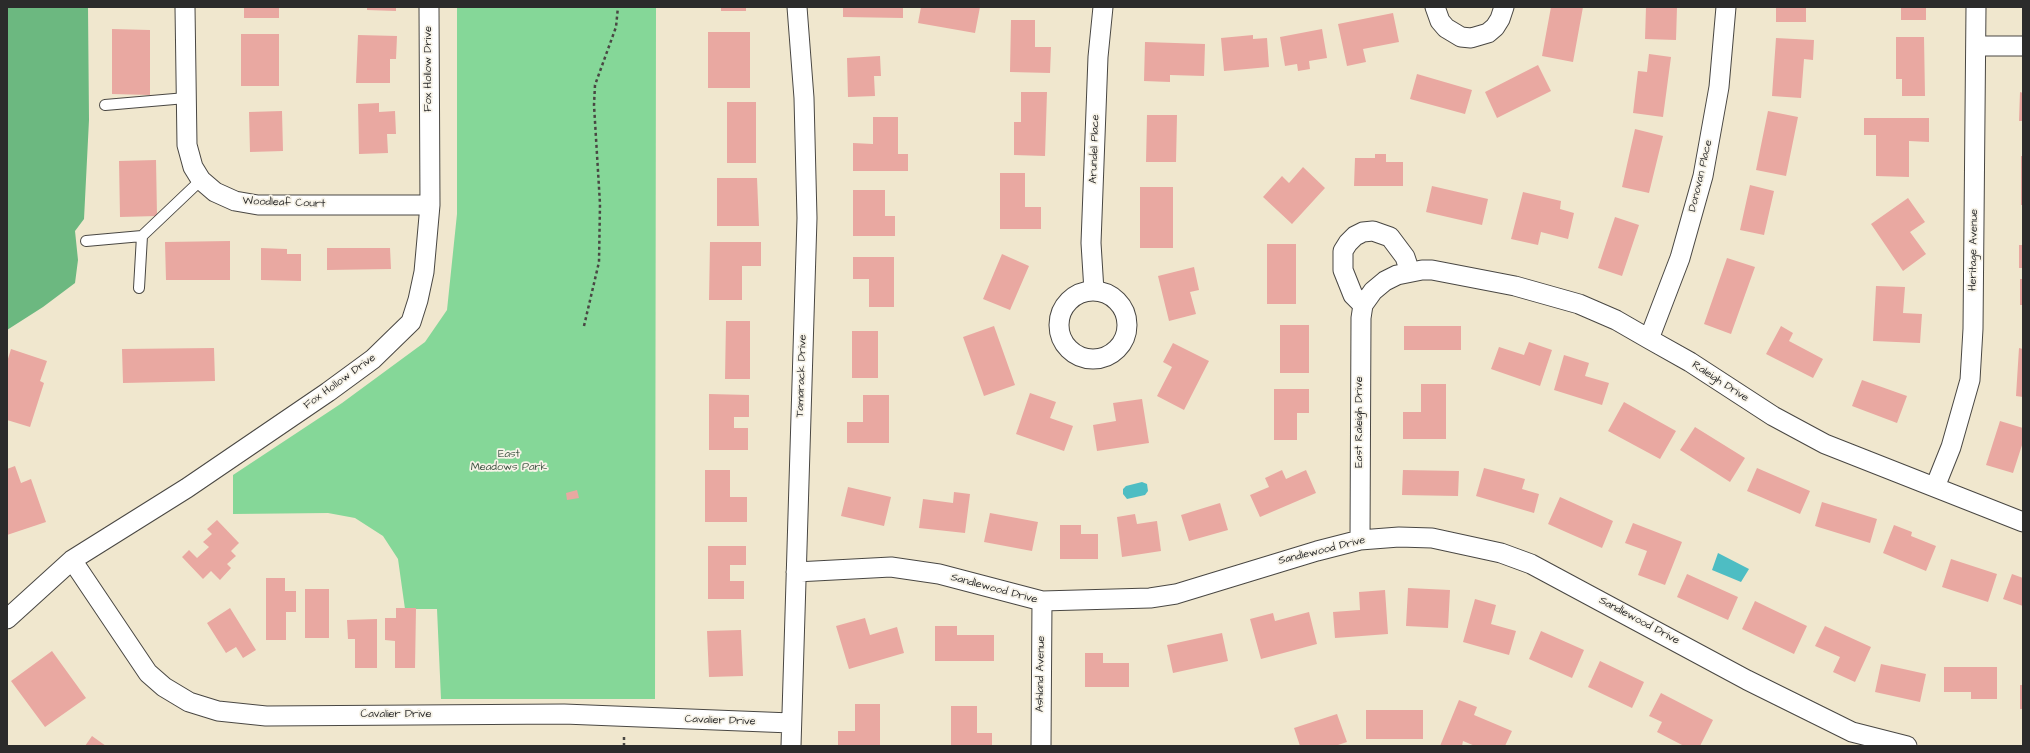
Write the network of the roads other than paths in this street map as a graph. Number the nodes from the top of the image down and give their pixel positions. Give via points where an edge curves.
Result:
1 (185, 7) edge
2 (429, 7) edge
3 (797, 7) edge
4 (1102, 7) edge
5 (1435, 7) edge
6 (1504, 7) edge
7 (1726, 7) edge
8 (1976, 7) edge
9 (1977, 46) junction
10 (2023, 46) edge
11 (186, 98) junction
12 (105, 105) dead end
13 (202, 180) junction
14 (430, 205) junction
15 (142, 236) junction
16 (86, 241) dead end
17 (1410, 272) junction
18 (1385, 281) joint
19 (139, 288) dead end
20 (1094, 291) dead end
21 (1364, 305) junction
22 (1650, 339) junction
23 (1935, 486) junction
24 (2023, 522) edge
25 (1360, 540) junction
26 (72, 560) junction
27 (796, 572) junction
28 (1042, 601) junction
29 (7, 619) edge
30 (791, 723) junction
31 (791, 746) edge
32 (1041, 746) edge
33 (1907, 746) edge

1 - 11 street, Woodleaf Court
2 - 14 street, Fox Hollow Drive
3 - 27 street, Tamarack Drive via 804,98 807,218
4 - 20 street, Arundel Place via 1091,243
5 - 6 street via 1440,21 1446,28 1462,37 1471,38 1488,33 1495,27
7 - 22 street, Donovan Place via 1719,87 1703,176 1680,258
8 - 9 street, Heritage Avenue
9 - 10 street
9 - 23 street, Heritage Avenue via 1970,380 1951,447
11 - 12 lane
11 - 13 street, Woodleaf Court via 187,145 193,167
13 - 14 street, Woodleaf Court via 215,192 235,201 258,204
13 - 15 lane
14 - 26 street, Fox Hollow Drive via 424,272 418,300 411,322 395,338 372,360 276,428 187,488
15 - 16 lane
15 - 19 lane
17 - 18 street, Raleigh Drive
17 - 21 street via 1405,256 1390,237 1382,232 1373,231 1360,234 1348,243 1342,261 1346,281 1353,295
17 - 22 street, Raleigh Drive via 1432,270 1515,286 1572,302 1616,320
18 - 21 street, East Raleigh Drive via 1373,291
21 - 25 street, East Raleigh Drive via 1361,318
22 - 23 street, Raleigh Drive via 1773,416 1825,444
23 - 24 street, Raleigh Drive
25 - 28 street, Sandlewood Drive via 1176,594 1150,598
25 - 33 street, Sandlewood Drive via 1432,538 1501,553 1559,578 1747,680 1852,732
26 - 29 street, Fox Hollow Drive
26 - 30 street, Cavalier Drive via 148,673 164,687 189,702 218,711 266,716 564,714
27 - 28 street, Sandlewood Drive via 891,567 946,576
27 - 30 street, Tamarack Drive
28 - 32 street, Ashland Avenue
30 - 31 street, Tamarack Drive

